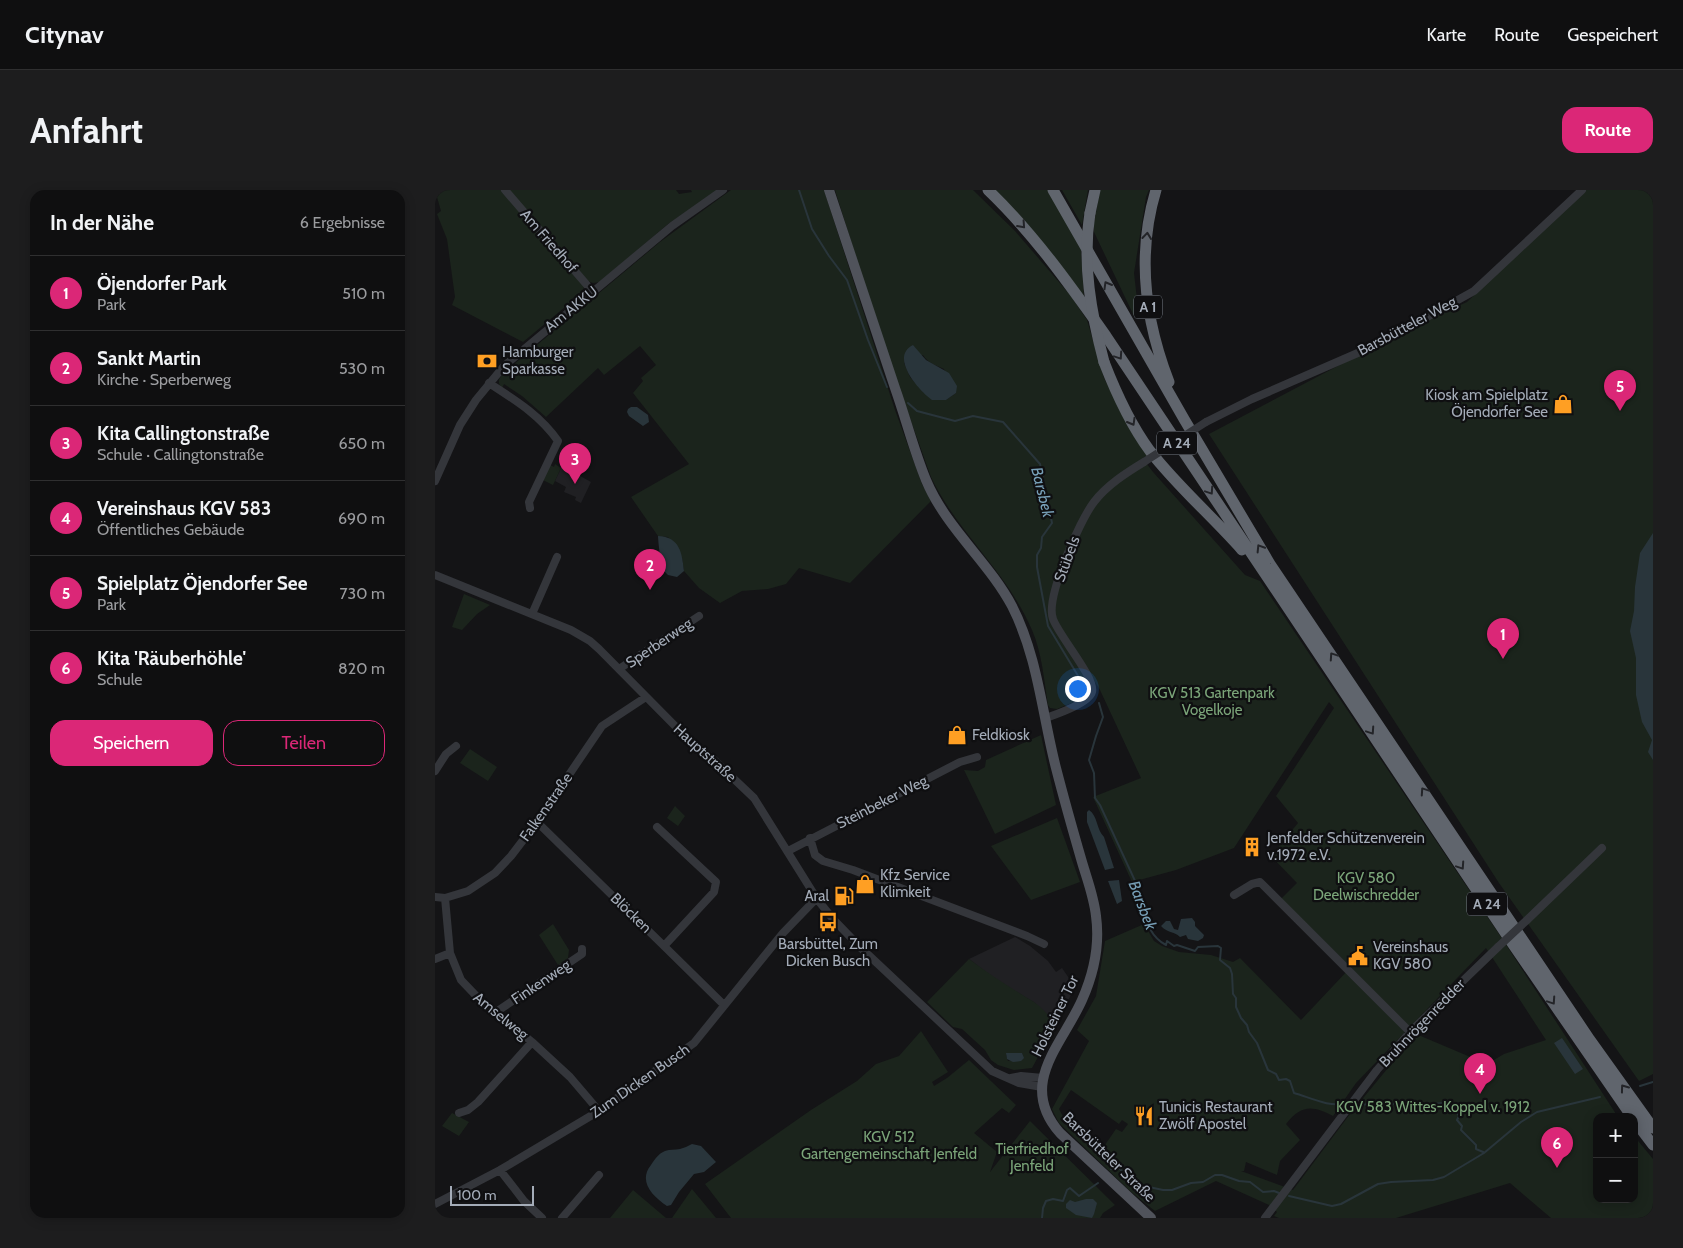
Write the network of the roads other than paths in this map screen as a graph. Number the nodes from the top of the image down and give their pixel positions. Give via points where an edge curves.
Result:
1 (505, 190) edge
2 (723, 190) edge
3 (829, 190) edge
4 (988, 190) edge
5 (1053, 190) edge
6 (1095, 190) edge
7 (1156, 190) edge
8 (1582, 190) edge
9 (593, 292) junction
10 (489, 383) junction
11 (1183, 419) junction
12 (1206, 422) joint
13 (435, 481) edge
14 (530, 508) dead end
15 (557, 557) dead end
16 (435, 576) edge
17 (1282, 598) junction
18 (533, 614) junction
19 (699, 616) dead end
20 (619, 669) junction
21 (646, 697) junction
22 (1046, 718) junction
23 (456, 746) dead end
24 (977, 757) dead end
25 (435, 770) edge
26 (537, 822) junction
27 (657, 827) dead end
28 (811, 838) junction
29 (1602, 848) dead end
30 (788, 851) junction
31 (1233, 895) dead end
32 (435, 897) edge
33 (445, 898) junction
34 (817, 899) junction
35 (1044, 944) dead end
36 (664, 946) junction
37 (582, 949) dead end
38 (450, 953) junction
39 (435, 959) edge
40 (724, 1005) junction
41 (496, 1012) junction
42 (1410, 1032) junction
43 (532, 1042) junction
44 (1042, 1083) junction
45 (599, 1111) junction
46 (459, 1113) dead end
47 (1630, 1113) edge
48 (1638, 1125) edge
49 (1653, 1128) edge
50 (1653, 1145) edge
51 (500, 1170) junction
52 (599, 1176) dead end
53 (435, 1204) edge
54 (542, 1218) edge
55 (562, 1218) edge
56 (1151, 1218) edge
57 (1265, 1218) edge

1 - 9 street, Am Friedhof
2 - 9 street, Am AKKU via 671,226
3 - 22 main road, Holsteiner Tor via 926,480 953,526 1013,608 1032,657
4 -> 17 highway, A 24 via 1033,237 1072,287
11 -> 5 highway, A 24
6 -> 17 highway, A 24, bridge via 1087,235 1088,286 1104,362 1132,423 1149,450
11 -> 7 highway, A 1 via 1157,351 1147,300 1147,236
8 - 12 street, Barsbütteler Weg via 1474,291 1360,352
9 - 10 street, Am AKKU via 524,348
10 - 13 street, Am AKKU via 460,425
10 - 14 street via 537,417 558,441 529,502
49 -> 11 highway, A 24 via 1590,1040 1270,564
12 - 22 street, Stübels, bridge via 1144,462 1093,502 1073,540 1052,602 1052,618 1088,676 1091,694 1086,700
15 - 18 street
16 - 18 street, Hauptstraße
17 -> 47 highway, A 24
18 - 20 street, Hauptstraße via 585,638
19 - 20 street, Sperberweg
20 - 21 street, Hauptstraße
21 - 26 street, Falkenstraße via 602,726
21 - 30 street, Hauptstraße via 754,798
22 - 44 main road, Holsteiner Tor via 1055,765 1094,906 1097,937 1095,966 1089,982 1051,1055
23 - 25 street
24 - 28 street, Steinbeker Weg via 960,762
26 - 33 street, Falkenstraße via 495,873 468,891
26 - 36 street, Blöcken
27 - 36 street via 716,882 714,892
28 - 30 street, Steinbeker Weg
28 - 35 street via 815,855 823,861
29 - 42 street, Bruhnrögenredder, bridge
30 - 34 street, Hauptstraße
31 - 42 street via 1260,882
32 - 33 street, Falkenstraße
33 - 38 street, Amselweg
34 - 40 street, Zum Dicken Busch via 783,932
34 - 44 street, Hauptstraße via 861,948 992,1071 1019,1083
36 - 40 street, Blöcken
37 - 41 street, Finkenweg via 582,954
38 - 39 street
38 - 41 street, Amselweg via 465,984
40 - 45 street, Zum Dicken Busch via 694,1043
41 - 43 street, Amselweg
42 - 57 street, Bruhnrögenredder via 1377,1070
43 - 45 street, Amselweg via 570,1077
43 - 46 street via 478,1102
44 - 56 main road, Barsbütteler Straße via 1044,1107 1054,1127
45 - 51 street, Zum Dicken Busch
48 - 50 highway, A 24
51 - 53 street, Zum Dicken Busch
51 - 54 street
52 - 55 street

